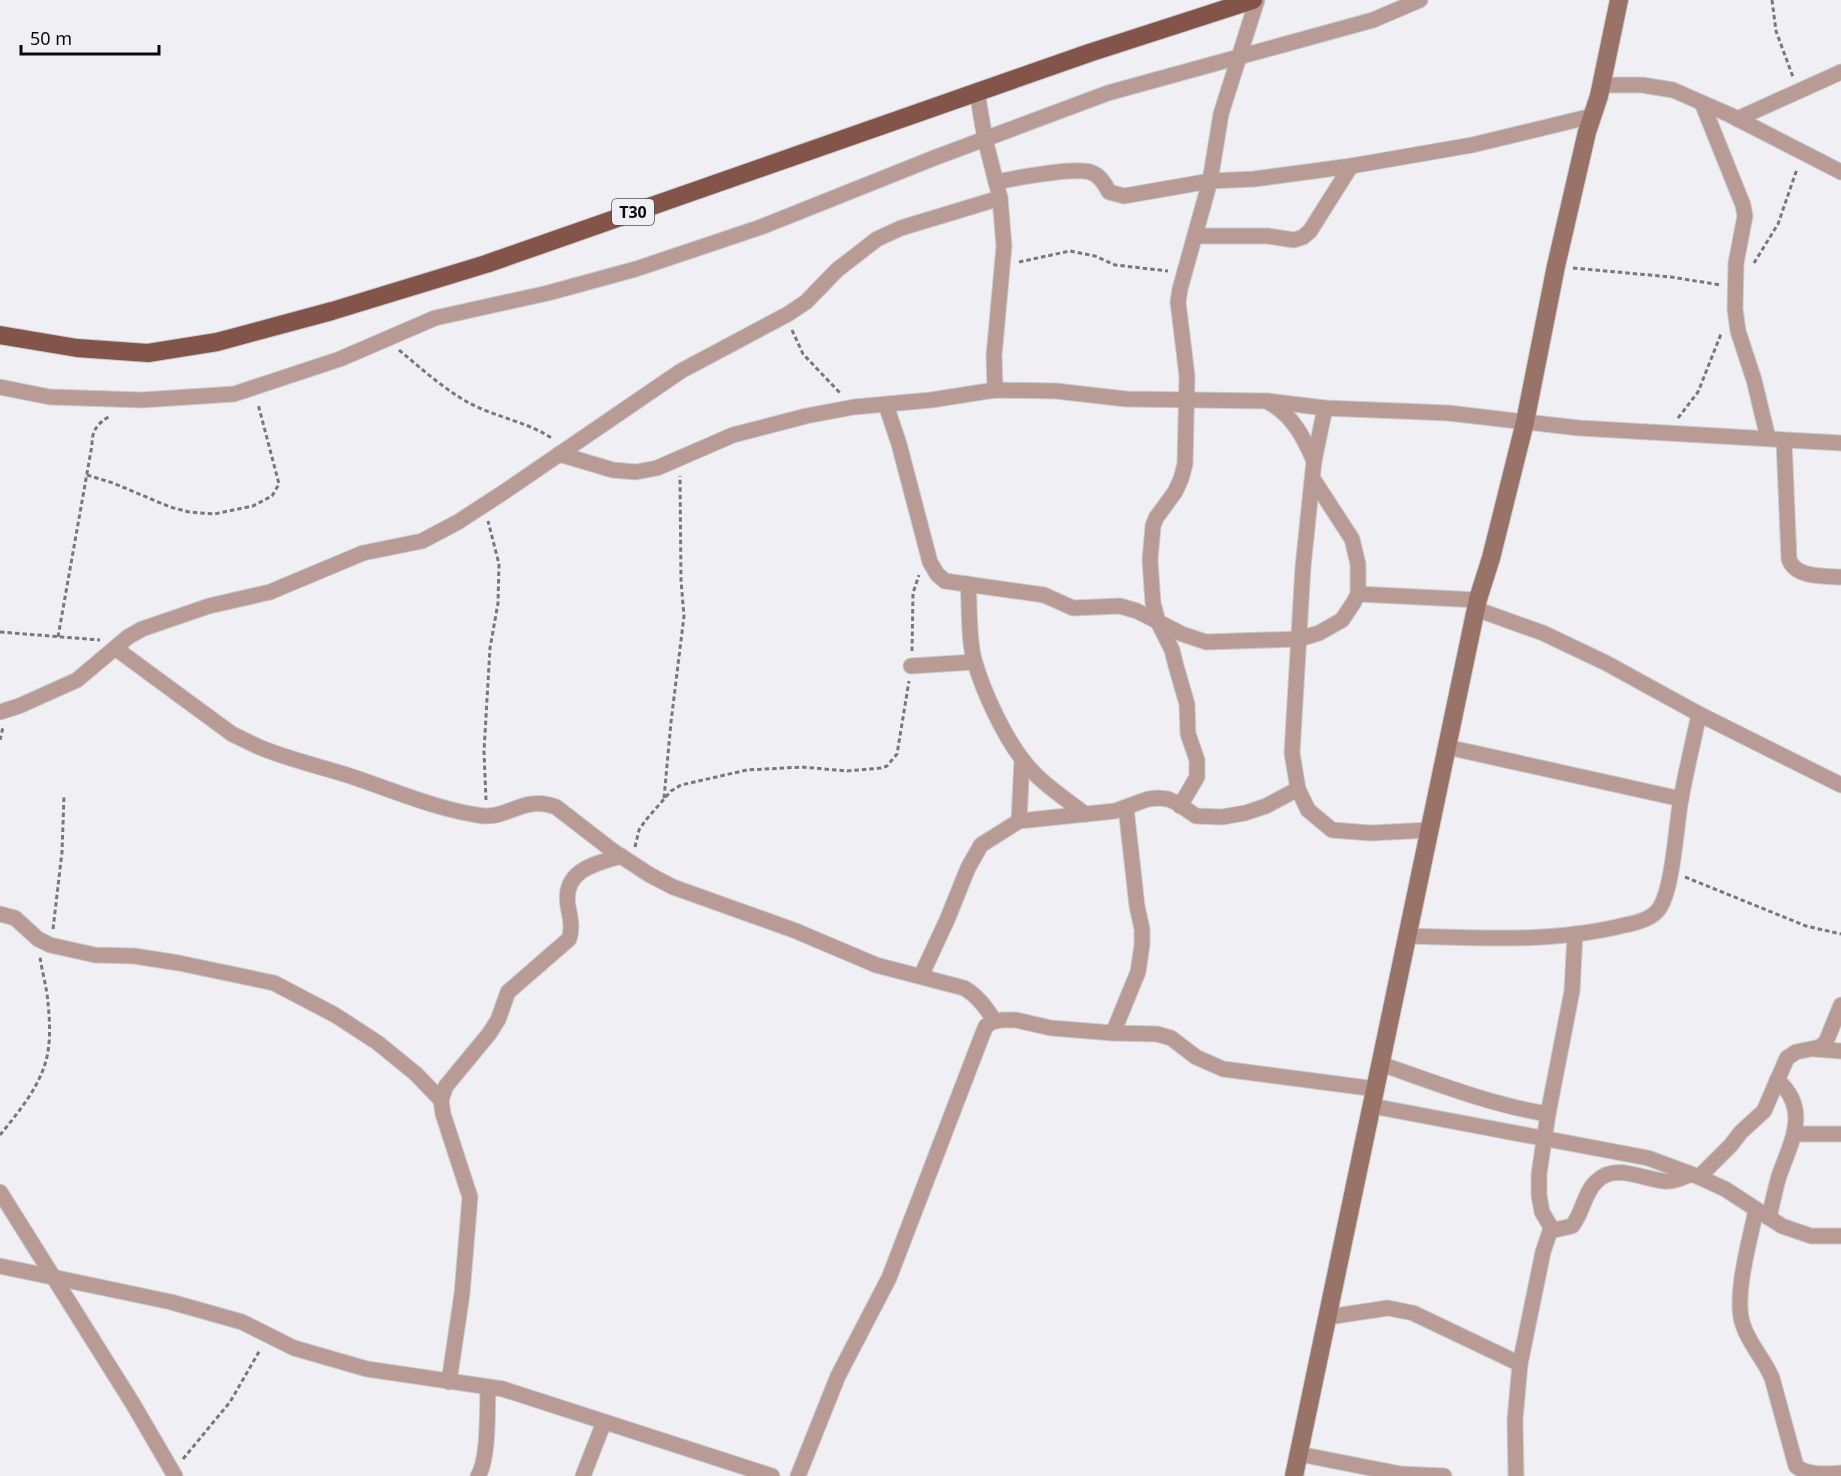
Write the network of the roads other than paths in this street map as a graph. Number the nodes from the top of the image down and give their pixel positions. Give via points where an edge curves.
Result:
1 (1255, 0) edge
2 (1420, 0) edge
3 (1619, 0) edge
4 (1238, 58) junction
5 (1841, 72) edge
6 (1602, 85) junction
7 (977, 92) junction
8 (1702, 102) junction
9 (1592, 116) junction
10 (1737, 119) junction
11 (985, 139) junction
12 (1351, 166) junction
13 (1841, 172) edge
14 (1210, 181) junction
15 (996, 182) junction
16 (1000, 198) junction
17 (1195, 236) junction
18 (0, 335) edge
19 (0, 387) edge
20 (995, 390) junction
21 (1187, 401) junction
22 (1268, 401) junction
23 (886, 405) junction
24 (1325, 408) junction
25 (1525, 422) junction
26 (1768, 438) junction
27 (1785, 441) junction
28 (1841, 443) edge
29 (563, 451) junction
30 (1314, 461) junction
31 (1313, 479) junction
32 (1841, 577) edge
33 (968, 584) junction
34 (1358, 594) junction
35 (1477, 605) junction
36 (1158, 622) junction
37 (1299, 639) junction
38 (119, 645) junction
39 (974, 662) junction
40 (911, 666) road end
41 (0, 712) edge
42 (1699, 714) junction
43 (1447, 747) junction
44 (1022, 760) junction
45 (1841, 785) edge
46 (1298, 789) junction
47 (1681, 799) junction
48 (1180, 806) junction
49 (1126, 808) junction
50 (1085, 814) junction
51 (1019, 821) junction
52 (1430, 830) junction
53 (626, 859) junction
54 (0, 914) edge
55 (1575, 934) junction
56 (1407, 936) junction
57 (921, 976) junction
58 (1841, 1005) edge
59 (995, 1021) junction
60 (1113, 1034) junction
61 (1814, 1049) junction
62 (1841, 1051) edge
63 (1381, 1064) junction
64 (1777, 1080) junction
65 (1374, 1097) junction
66 (441, 1100) junction
67 (1548, 1114) junction
68 (1795, 1134) junction
69 (1841, 1134) edge
70 (1546, 1138) junction
71 (1695, 1175) junction
72 (0, 1192) edge
73 (1762, 1214) junction
74 (1552, 1229) junction
75 (1841, 1236) edge
76 (0, 1266) edge
77 (54, 1276) junction
78 (1328, 1317) junction
79 (1520, 1364) junction
80 (449, 1382) junction
81 (488, 1388) junction
82 (604, 1422) junction
83 (1299, 1454) junction
84 (1841, 1473) edge
85 (174, 1475) edge
86 (1811, 1475) edge
87 (478, 1476) edge
88 (583, 1476) edge
89 (772, 1476) edge
90 (798, 1476) edge
91 (1294, 1476) edge
92 (1444, 1476) edge
93 (1516, 1476) edge

1 - 4 street
1 - 7 main road, T30
2 - 4 street via 1373,20
3 - 6 street
4 - 11 street via 1108,93
4 - 14 street via 1221,114
5 - 10 street
6 - 8 street via 1659,87
6 - 9 street
7 - 11 street
7 - 18 main road, T30 via 486,264 217,342 148,353 77,348
8 - 10 street
8 - 26 street via 1743,205 1735,309
9 - 12 street via 1472,146
9 - 25 street via 1556,266
10 - 13 street
11 - 15 street
11 - 19 street via 761,227 636,269 435,318 340,358 234,394 142,399 50,397
12 - 14 street
12 - 17 street via 1303,237 1294,240
14 - 15 street via 1124,196 1109,192 1103,181 1089,172
14 - 17 street
15 - 16 street
16 - 20 street via 1004,246 994,356
16 - 29 street via 877,239 837,270 806,302 681,371
17 - 21 street via 1178,302
20 - 21 street
20 - 23 street
21 - 22 street
21 - 36 street via 1185,464 1175,492 1156,518 1152,537 1151,581
22 - 24 street
22 - 30 street via 1293,422
23 - 29 street via 806,416 733,435 657,468 636,472 613,470
23 - 33 street via 930,562 945,581
24 - 25 street via 1448,413
24 - 30 street
25 - 26 street
25 - 35 street
26 - 27 street
27 - 28 street
27 - 32 street via 1791,567
29 - 38 street via 422,542 363,553 270,592 209,606 142,629
30 - 31 street
31 - 34 street via 1352,539 1358,564
31 - 37 street
33 - 36 street via 1044,595 1073,608 1120,606
33 - 39 street
34 - 35 street
34 - 37 street via 1342,620
35 - 42 street via 1596,658
35 - 43 street
36 - 37 street via 1206,642
36 - 48 street via 1172,650 1187,704 1188,734 1197,760 1197,777
37 - 46 street via 1292,753
38 - 41 street via 77,680
38 - 53 street via 232,734 259,747 431,804 486,816 522,805 548,804
39 - 40 street
39 - 44 street
42 - 45 street
42 - 47 street
43 - 47 street
43 - 52 street
44 - 50 street
44 - 51 street
46 - 48 street via 1266,806 1222,817 1196,816
46 - 52 street via 1308,810 1332,830
47 - 55 street via 1671,871 1658,910 1639,922
48 - 49 street via 1158,798
49 - 50 street
49 - 60 street via 1142,945 1138,972
50 - 51 street
51 - 57 street via 981,845
52 - 56 street
53 - 57 street via 673,887 796,931 876,965
53 - 66 street via 585,868 574,877 567,899 569,939 508,992 498,1020 446,1086
54 - 66 street via 15,918 44,942 95,955 179,963 274,983 378,1043
55 - 56 street via 1531,939
55 - 67 street via 1572,991
56 - 63 street
57 - 59 street via 973,993
58 - 61 street via 1826,1042
59 - 60 street via 1016,1020
59 - 90 street via 982,1033 889,1278 838,1376
60 - 65 street via 1157,1034 1172,1038 1196,1057 1223,1070
61 - 62 street
61 - 64 street via 1787,1058
63 - 65 street
63 - 67 street via 1498,1104
64 - 68 street via 1795,1105
64 - 71 street via 1764,1111
65 - 70 street
65 - 78 street
66 - 80 street via 470,1197
67 - 70 street
68 - 69 street
68 - 73 street
70 - 71 street via 1648,1158
70 - 74 street via 1539,1195 1542,1212
71 - 73 street
71 - 74 street via 1665,1181 1620,1172 1606,1174 1595,1182 1575,1223 1568,1228
72 - 77 street
73 - 75 street via 1811,1236
73 - 86 street via 1739,1302 1741,1320 1772,1378 1793,1459 1801,1471
74 - 79 street via 1543,1252
76 - 77 street
77 - 80 street via 242,1322 294,1348 367,1369
77 - 85 street
78 - 79 street via 1399,1309
78 - 83 street
79 - 93 street
80 - 81 street
81 - 82 street via 503,1389
81 - 87 street via 485,1444
82 - 88 street
82 - 89 street
83 - 91 street
83 - 92 street via 1401,1474
84 - 86 street

